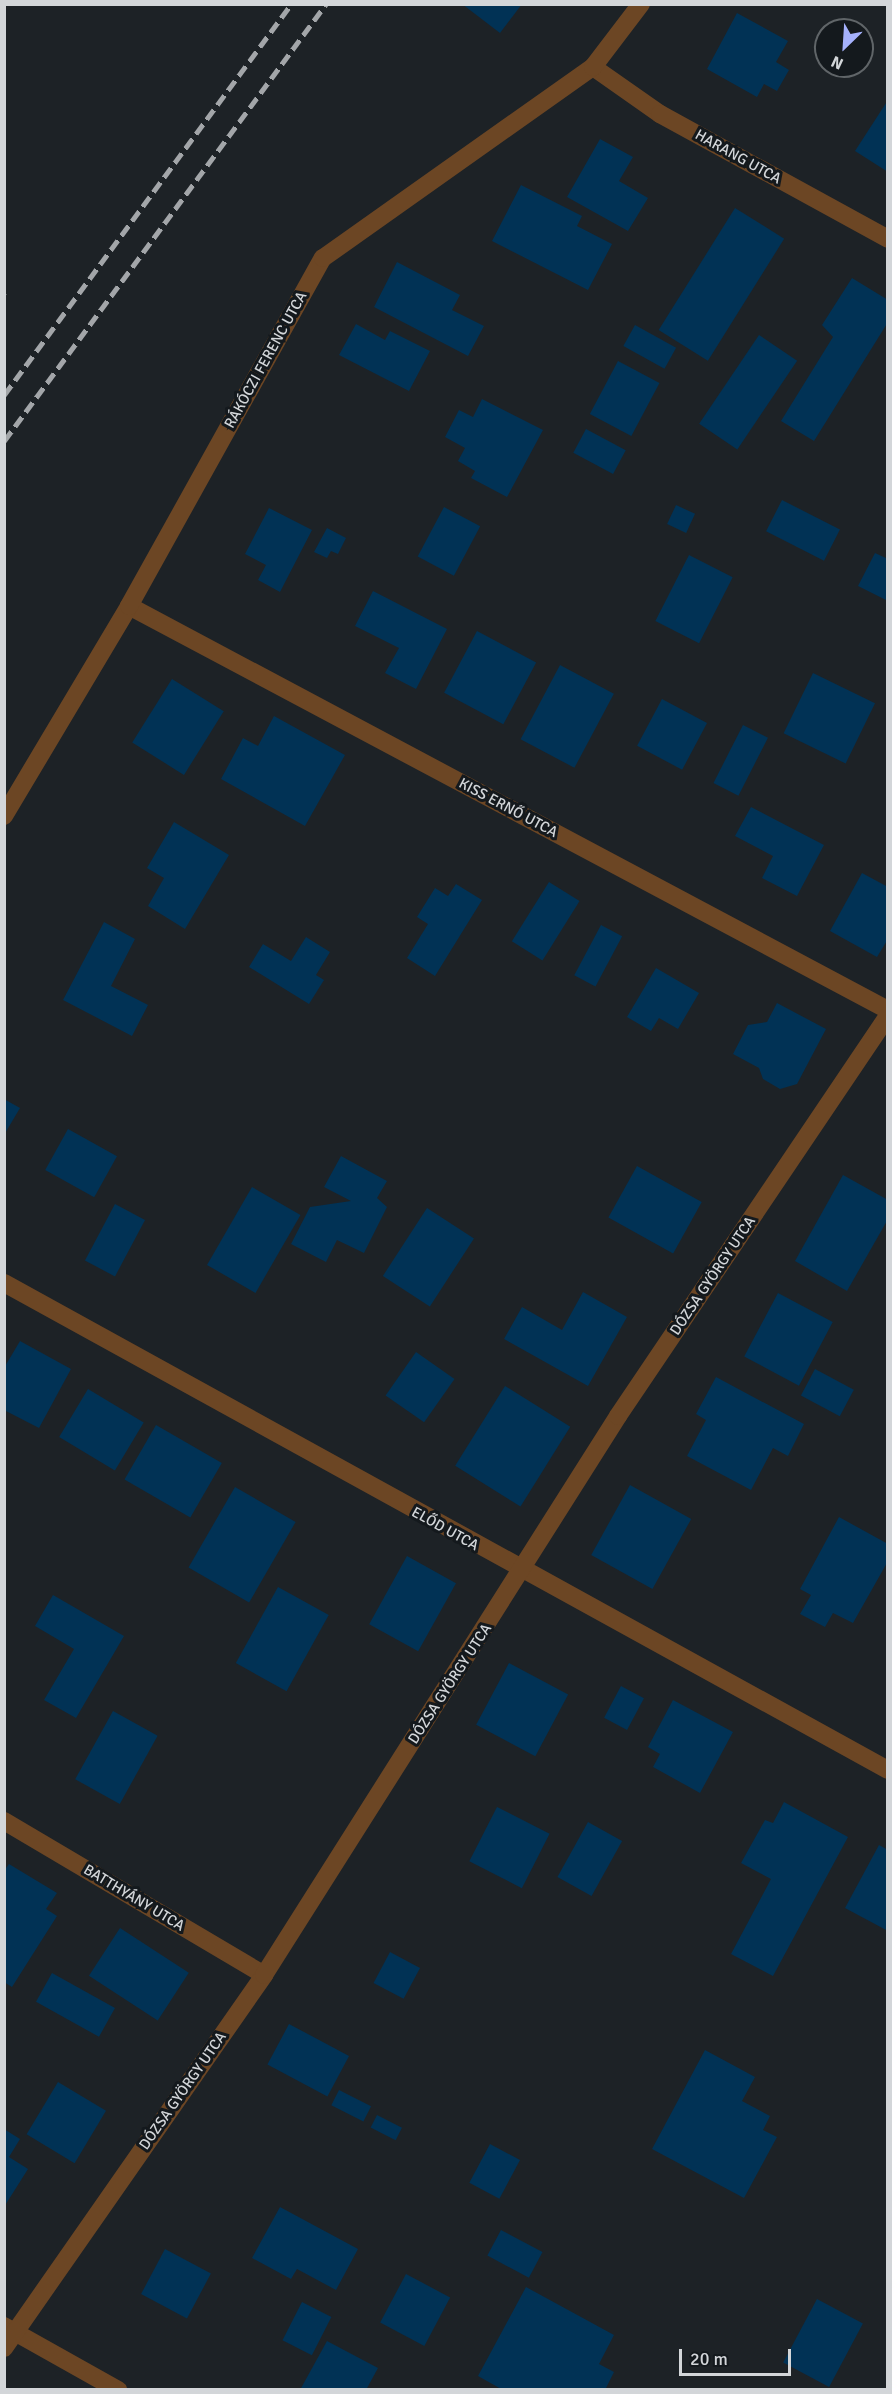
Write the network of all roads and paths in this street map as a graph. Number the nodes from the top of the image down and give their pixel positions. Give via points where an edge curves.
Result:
1 (641, 4) edge
2 (593, 68) junction
3 (888, 239) edge
4 (129, 606) junction
5 (4, 816) edge
6 (888, 1010) edge
7 (888, 1016) edge
8 (4, 1283) edge
9 (522, 1572) junction
10 (888, 1770) edge
11 (4, 1821) edge
12 (264, 1975) junction
13 (10, 2329) edge
14 (4, 2348) edge
15 (118, 2390) edge

1 - 2 street, RÁKÓCZI FERENC UTCA
2 - 3 street, HARANG UTCA via 660,114
2 - 4 street, RÁKÓCZI FERENC UTCA via 323,258
4 - 5 street, RÁKÓCZI FERENC UTCA
4 - 6 street, KISS ERNŐ UTCA
7 - 9 street, DÓZSA GYÖRGY UTCA via 618,1416
8 - 9 street, ELŐD UTCA
9 - 10 street, ELŐD UTCA
9 - 12 street, DÓZSA GYÖRGY UTCA
11 - 12 street, BATTHYÁNY UTCA
12 - 13 street, DÓZSA GYÖRGY UTCA
13 - 14 street, DÓZSA GYÖRGY UTCA
13 - 15 street

